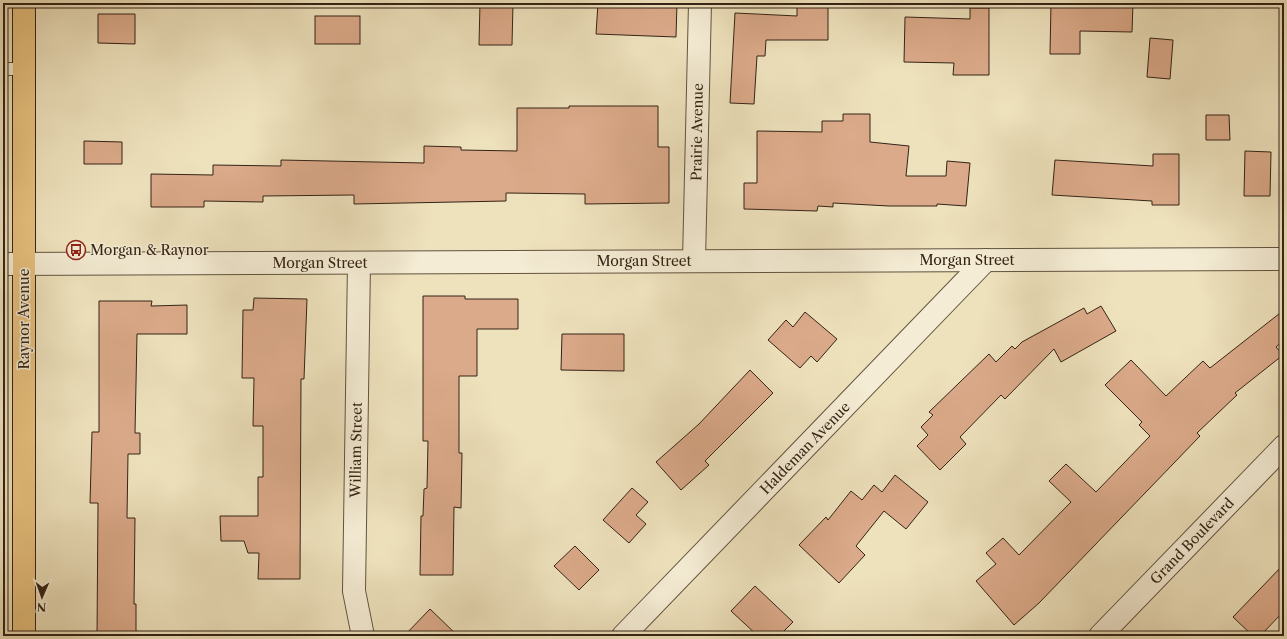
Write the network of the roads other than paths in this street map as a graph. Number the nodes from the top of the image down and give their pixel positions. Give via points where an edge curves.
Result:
1 (24, 3) edge
2 (700, 3) edge
3 (3, 69) edge
4 (24, 69) junction
5 (1284, 259) edge
6 (986, 260) junction
7 (694, 261) junction
8 (360, 263) junction
9 (14, 264) edge
10 (1284, 446) edge
11 (24, 636) edge
12 (363, 636) edge
13 (623, 636) edge
14 (1100, 636) edge

1 - 4 main road, Raynor Avenue
2 - 7 street, Prairie Avenue
3 - 4 lane
4 - 9 main road, Raynor Avenue
5 - 6 street, Morgan Street
6 - 7 street, Morgan Street
6 - 13 street, Haldeman Avenue
7 - 8 street, Morgan Street
8 - 9 street, Morgan Street
8 - 12 street, William Street via 354,591
9 - 11 main road, Raynor Avenue
10 - 14 street, Grand Boulevard

